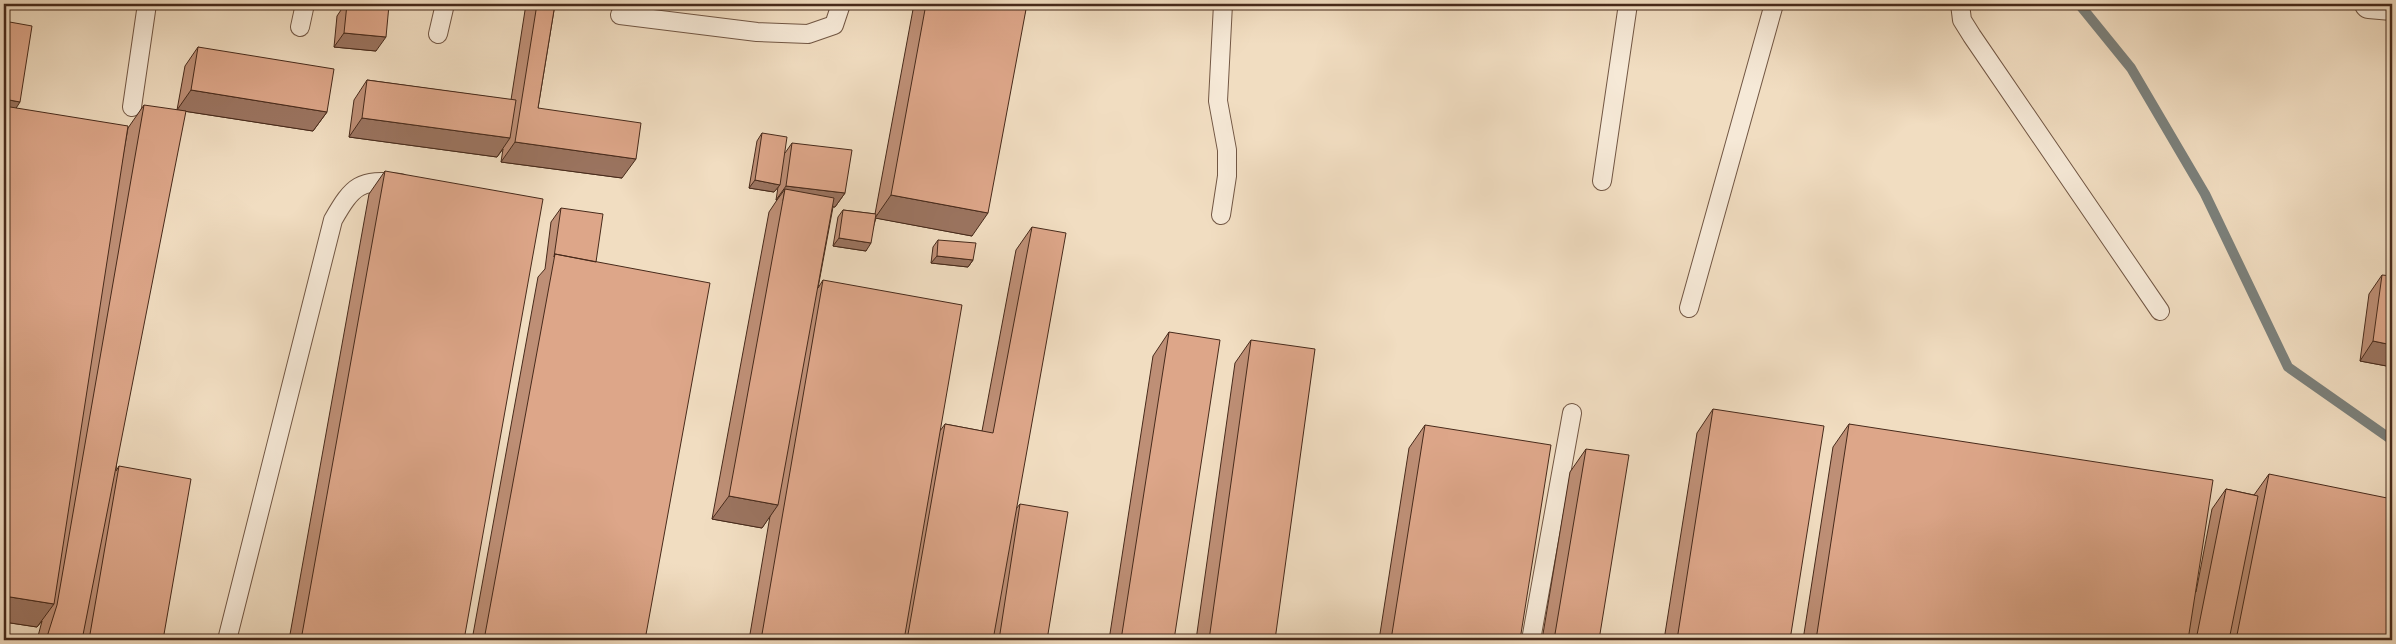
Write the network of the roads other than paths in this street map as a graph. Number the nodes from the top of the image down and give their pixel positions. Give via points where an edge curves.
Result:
1 (147, 4) edge
2 (305, 4) edge
3 (445, 4) edge
4 (841, 4) edge
5 (1223, 4) edge
6 (1628, 4) edge
7 (1774, 4) edge
8 (1960, 4) edge
9 (2369, 4) edge
10 (2392, 6) edge
11 (620, 15) dead end
12 (300, 27) dead end
13 (438, 34) dead end
14 (132, 107) dead end
15 (1602, 182) dead end
16 (414, 185) edge
17 (1221, 215) dead end
18 (1689, 308) dead end
19 (2160, 311) dead end
20 (1572, 413) dead end
21 (228, 640) edge
22 (1531, 640) edge

1 - 14 lane
2 - 12 lane
3 - 13 lane
4 - 11 lane via 834,25 808,34 757,32
5 - 17 lane via 1218,101 1227,150 1227,176
6 - 15 lane
7 - 18 lane
8 - 19 lane via 1962,20 1972,36
9 - 10 street
16 - 21 lane via 375,181 348,193 333,220
20 - 22 lane

